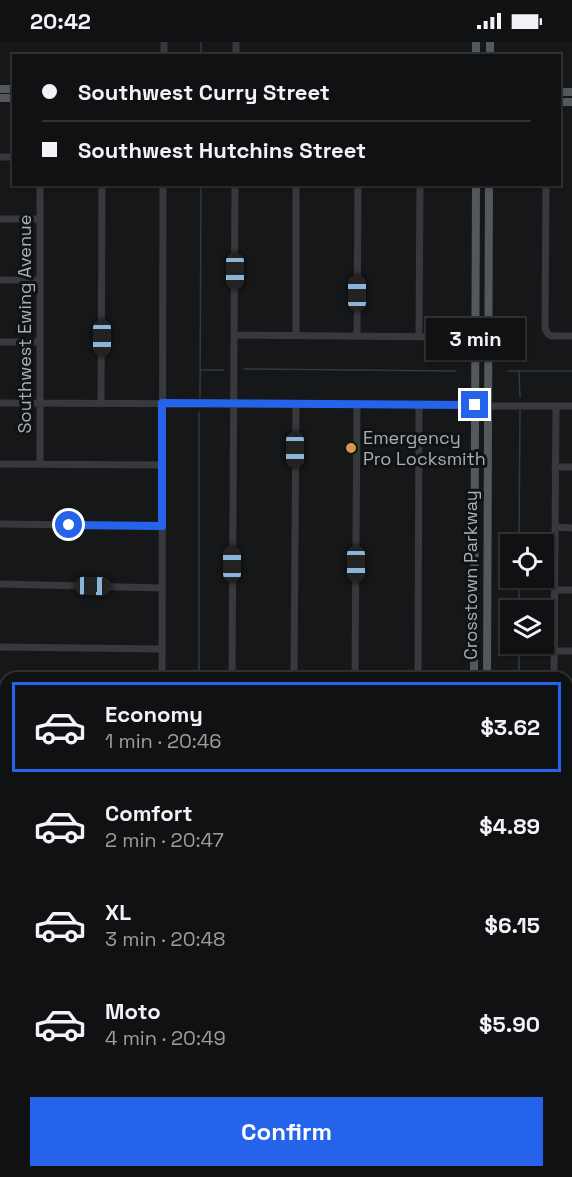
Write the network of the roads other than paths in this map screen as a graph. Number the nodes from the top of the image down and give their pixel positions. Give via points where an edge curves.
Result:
1 (40, 186) edge
2 (102, 186) edge
3 (163, 186) edge
4 (235, 186) edge
5 (296, 186) edge
6 (357, 186) edge
7 (420, 186) edge
8 (476, 186) edge
9 (489, 186) edge
10 (546, 186) edge
11 (0, 219) edge
12 (40, 219) junction
13 (0, 280) edge
14 (40, 280) junction
15 (234, 335) junction
16 (296, 336) junction
17 (357, 336) junction
18 (418, 336) junction
19 (572, 336) edge
20 (454, 337) dead end
21 (0, 342) edge
22 (40, 342) junction
23 (0, 403) edge
24 (40, 403) junction
25 (162, 403) junction
26 (101, 404) junction
27 (233, 404) junction
28 (357, 404) junction
29 (419, 404) junction
30 (296, 405) junction
31 (475, 405) junction
32 (488, 406) junction
33 (556, 406) junction
34 (572, 406) edge
35 (0, 464) edge
36 (40, 464) junction
37 (162, 465) junction
38 (555, 467) junction
39 (572, 467) edge
40 (0, 524) edge
41 (162, 526) junction
42 (555, 527) junction
43 (572, 528) edge
44 (0, 584) edge
45 (162, 588) junction
46 (555, 590) junction
47 (572, 590) edge
48 (0, 647) edge
49 (161, 649) junction
50 (554, 651) joint
51 (572, 651) edge
52 (554, 654) edge
53 (162, 672) edge
54 (232, 672) edge
55 (294, 672) edge
56 (356, 672) edge
57 (418, 672) edge
58 (474, 672) edge
59 (487, 672) edge
60 (554, 672) edge

1 - 12 street, Southwest Ewing Avenue
2 - 26 street
3 - 25 street
4 - 15 street
5 - 16 street
6 - 17 street
7 - 18 street
8 - 31 main road, Crosstown Parkway
9 - 32 main road, Crosstown Parkway
10 - 19 street via 545,328 552,336
11 - 12 street
12 - 14 street, Southwest Ewing Avenue
13 - 14 street
14 - 22 street, Southwest Ewing Avenue
15 - 16 street
15 - 27 street
16 - 17 street
17 - 18 street
18 - 20 street
21 - 22 street
22 - 24 street, Southwest Ewing Avenue
23 - 24 street
24 - 26 street
24 - 36 street, Southwest Ewing Avenue
25 - 26 street
25 - 27 street
25 - 37 street
27 - 30 street
27 - 54 street
28 - 29 street
28 - 30 street
28 - 56 street
29 - 31 street
29 - 57 street
30 - 55 street
31 - 58 main road, Crosstown Parkway
32 - 33 street
32 - 59 main road, Crosstown Parkway
33 - 34 street
33 - 38 street
35 - 36 street
36 - 37 street
37 - 41 street
38 - 39 street
38 - 42 street
40 - 41 street
41 - 45 street
42 - 43 street
42 - 46 street
44 - 45 street
45 - 49 street
46 - 47 street
46 - 50 street
48 - 49 street
49 - 53 street
50 - 51 street
52 - 60 street

